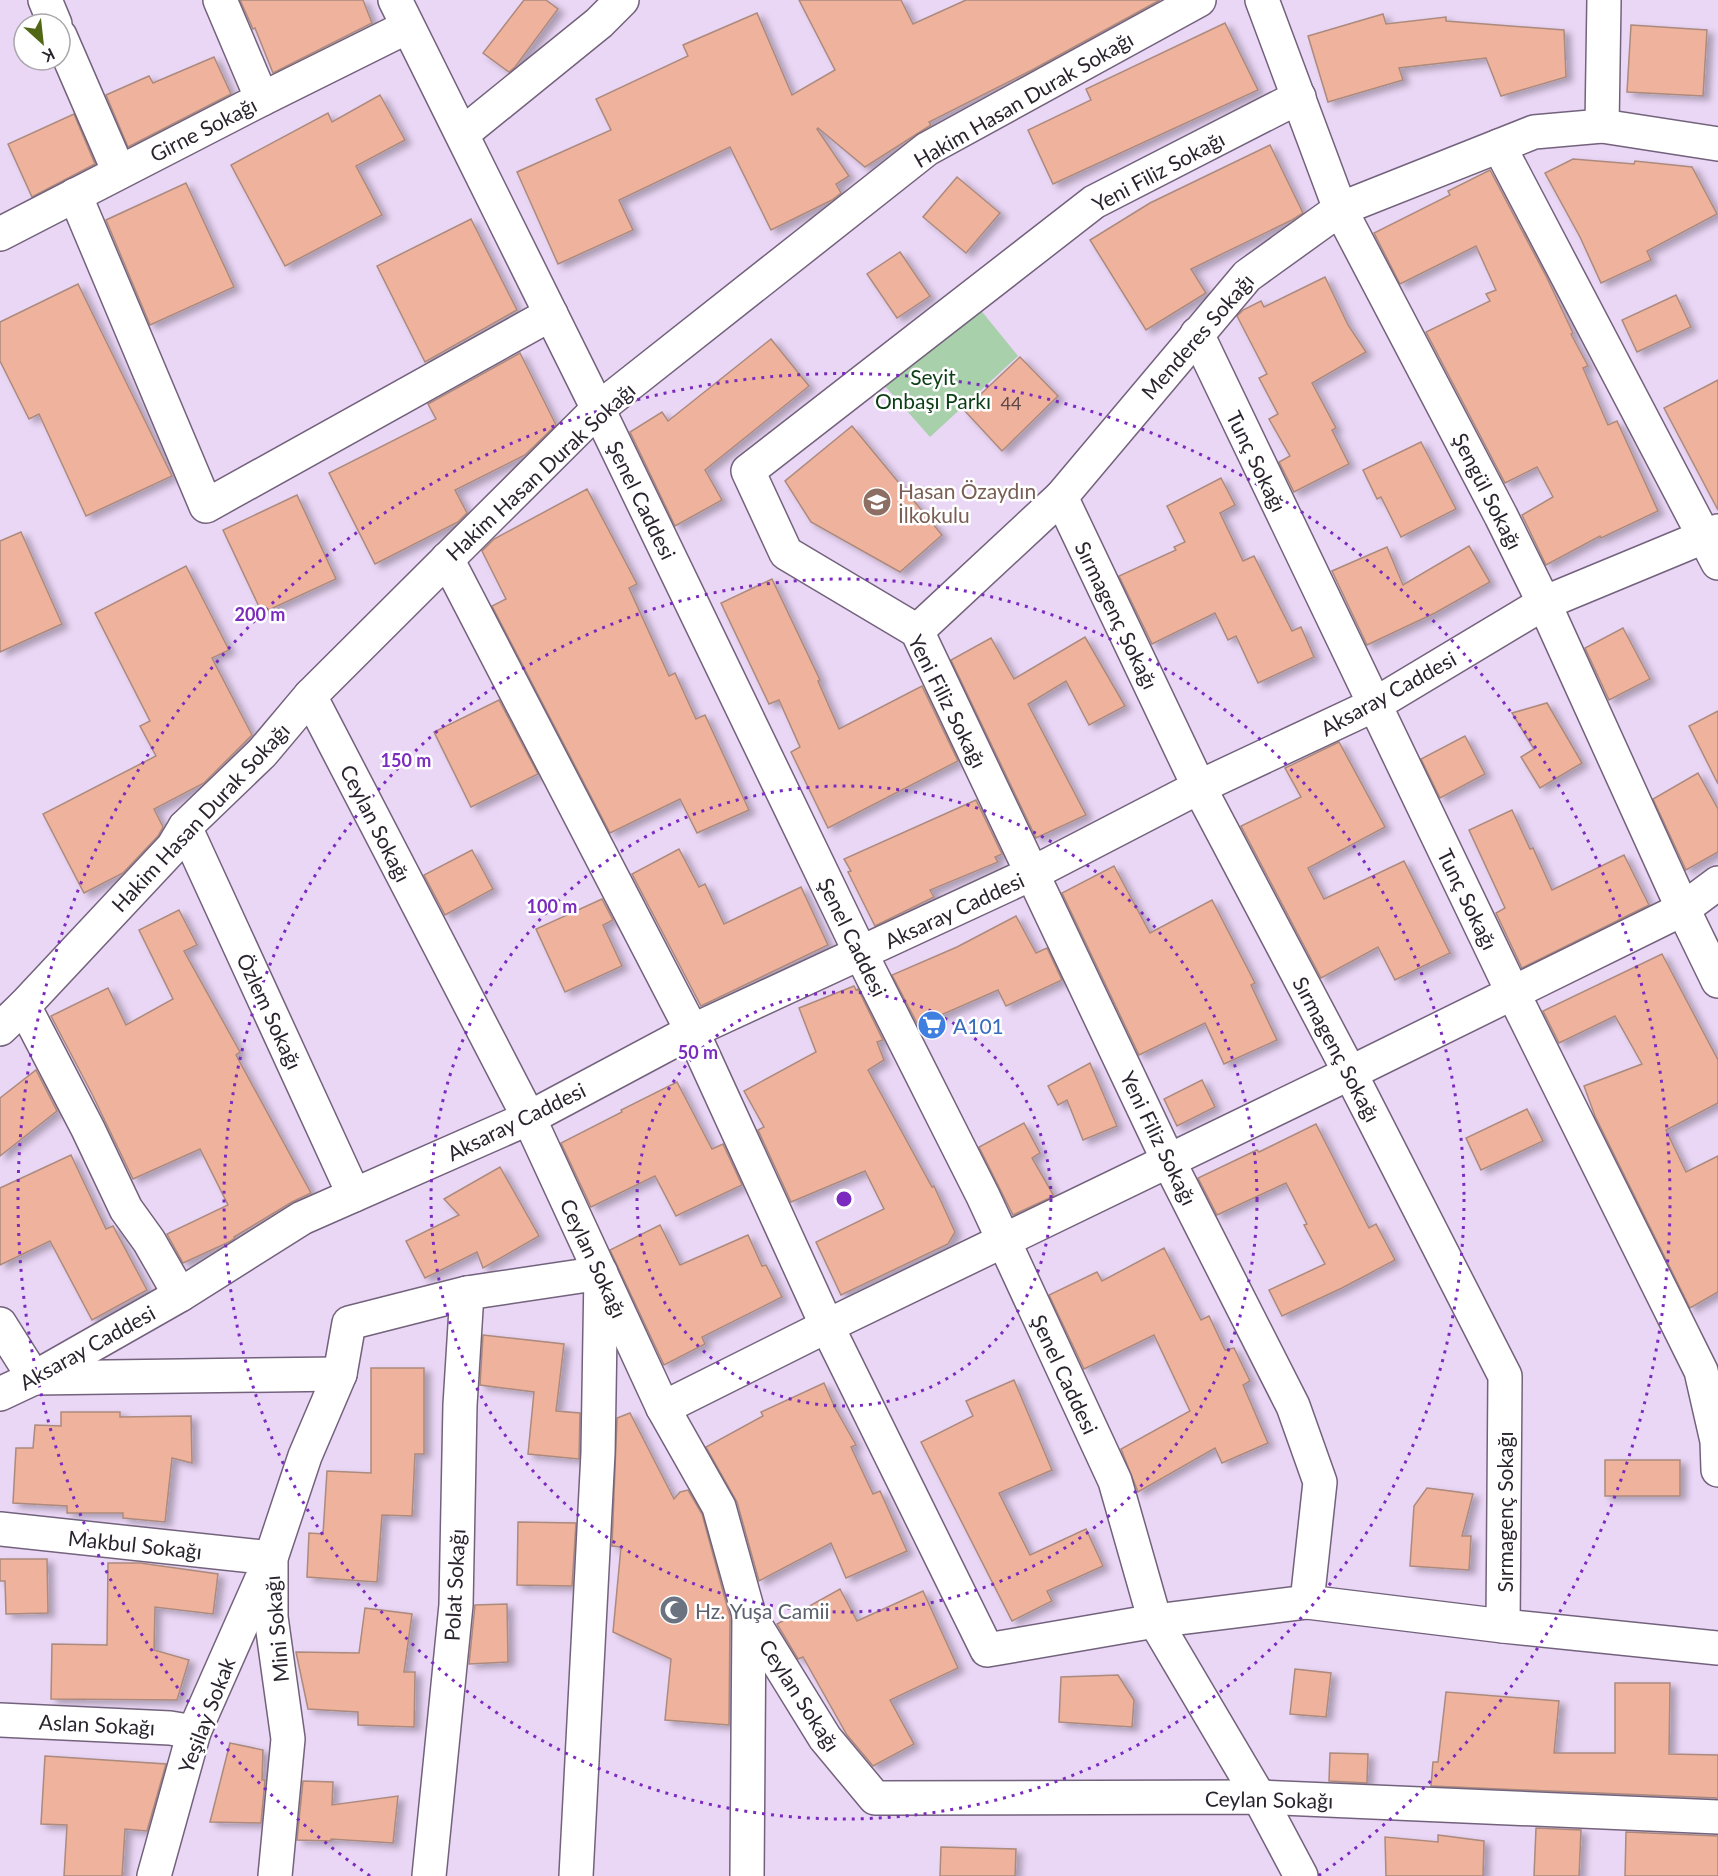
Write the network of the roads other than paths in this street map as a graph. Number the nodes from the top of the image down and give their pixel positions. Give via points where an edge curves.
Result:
1 (220, 0) edge
2 (622, 0) edge
3 (1199, 0) edge
4 (1262, 0) edge
5 (1604, 0) edge
6 (594, 12) edge
7 (401, 13) edge
8 (72, 64) edge
9 (1299, 97) junction
10 (262, 99) junction
11 (1602, 126) junction
12 (462, 134) junction
13 (1718, 144) edge
14 (1499, 146) junction
15 (119, 172) junction
16 (75, 195) junction
17 (1340, 209) junction
18 (0, 234) edge
19 (551, 314) junction
20 (1197, 334) junction
21 (598, 410) junction
22 (1060, 497) junction
23 (1714, 544) edge
24 (447, 559) junction
25 (1544, 603) junction
26 (917, 631) junction
27 (310, 696) junction
28 (1374, 705) junction
29 (1199, 787) junction
30 (186, 827) junction
31 (1034, 873) junction
32 (1718, 883) edge
33 (1683, 909) junction
34 (861, 954) junction
35 (1718, 981) edge
36 (1513, 993) junction
37 (24, 1006) junction
38 (0, 1029) edge
39 (692, 1031) junction
40 (1350, 1073) junction
41 (529, 1118) junction
42 (1169, 1162) junction
43 (354, 1195) junction
44 (1003, 1243) junction
45 (601, 1273) junction
46 (467, 1293) junction
47 (180, 1295) junction
48 (0, 1324) edge
49 (827, 1326) junction
50 (340, 1374) junction
51 (34, 1378) junction
52 (0, 1394) edge
53 (663, 1408) junction
54 (1718, 1470) edge
55 (0, 1530) edge
56 (271, 1558) junction
57 (1307, 1602) junction
58 (749, 1615) junction
59 (1155, 1621) junction
60 (1503, 1626) junction
61 (1718, 1648) edge
62 (0, 1720) edge
63 (194, 1732) junction
64 (1259, 1797) junction
65 (1718, 1817) edge
66 (154, 1876) edge
67 (275, 1876) edge
68 (429, 1876) edge
69 (576, 1876) edge
70 (747, 1876) edge
71 (1301, 1876) edge

1 - 10 street
2 - 6 street
3 - 21 street, Hakim Hasan Durak Sokağı via 927,149
4 - 9 street, Şengül Sokağı
5 - 11 street
6 - 12 street
7 - 10 street, Girne Sokağı
7 - 12 street, Şenel Caddesi
8 - 15 street
9 - 17 street, Şengül Sokağı
9 - 26 street, Yeni Filiz Sokağı via 1094,202 748,471 786,553
10 - 15 street, Girne Sokağı
11 - 13 street, Menderes Sokağı
11 - 14 street, Menderes Sokağı via 1534,132
12 - 19 street, Şenel Caddesi
14 - 17 street, Menderes Sokağı
14 - 23 street
15 - 16 street, Girne Sokağı
16 - 18 street, Girne Sokağı
16 - 19 street via 206,506
17 - 20 street, Menderes Sokağı via 1247,276
17 - 25 street, Şengül Sokağı
19 - 21 street, Şenel Caddesi
20 - 22 street, Menderes Sokağı
20 - 28 street, Tunç Sokağı
21 - 24 street, Hakim Hasan Durak Sokağı
21 - 34 street, Şenel Caddesi
22 - 26 street, Menderes Sokağı
22 - 29 street, Sırmagenç Sokağı
23 - 25 street, Aksaray Caddesi
24 - 27 street, Hakim Hasan Durak Sokağı
24 - 39 street
25 - 28 street, Aksaray Caddesi
25 - 33 street, Şengül Sokağı
26 - 31 street, Yeni Filiz Sokağı
27 - 30 street, Hakim Hasan Durak Sokağı via 262,753
27 - 41 street, Ceylan Sokağı
28 - 29 street, Aksaray Caddesi
28 - 36 street, Tunç Sokağı
29 - 31 street, Aksaray Caddesi
29 - 40 street, Sırmagenç Sokağı
30 - 37 street, Hakim Hasan Durak Sokağı via 173,847
30 - 43 street, Özlem Sokağı
31 - 34 street, Aksaray Caddesi
31 - 42 street, Yeni Filiz Sokağı
32 - 33 street
33 - 35 street, Şengül Sokağı
33 - 36 street
34 - 39 street, Aksaray Caddesi
34 - 44 street, Şenel Caddesi
36 - 40 street
36 - 54 street, Tunç Sokağı via 1701,1371 1717,1441
37 - 38 street, Hakim Hasan Durak Sokağı
37 - 47 street via 126,1209
39 - 41 street, Aksaray Caddesi
39 - 49 street
40 - 42 street
40 - 60 street, Sırmagenç Sokağı via 1505,1376
41 - 43 street, Aksaray Caddesi
41 - 45 street, Ceylan Sokağı
42 - 44 street
42 - 57 street, Yeni Filiz Sokağı via 1293,1406 1320,1482
43 - 47 street, Aksaray Caddesi via 302,1218
44 - 49 street
44 - 59 street, Şenel Caddesi via 1115,1481
45 - 46 street
45 - 53 street, Ceylan Sokağı
45 - 69 street via 598,1453
46 - 50 street, Mini Sokağı via 349,1323
46 - 68 street, Polat Sokağı via 460,1405 456,1605
47 - 51 street, Aksaray Caddesi
48 - 51 street
49 - 53 street
49 - 59 street via 987,1650
50 - 51 street
50 - 56 street, Mini Sokağı via 305,1456
51 - 52 street, Aksaray Caddesi
53 - 58 street, Ceylan Sokağı via 719,1507
55 - 56 street, Makbul Sokağı
56 - 63 street, Yeşilay Sokak
56 - 67 street, Mini Sokağı via 272,1617 288,1739
57 - 59 street
57 - 60 street
58 - 64 street, Ceylan Sokağı via 825,1738 875,1798
58 - 70 street
59 - 64 street, Şenel Caddesi
60 - 61 street
62 - 63 street, Aslan Sokağı
63 - 66 street, Yeşilay Sokak
64 - 65 street, Ceylan Sokağı
64 - 71 street, Şenel Caddesi

